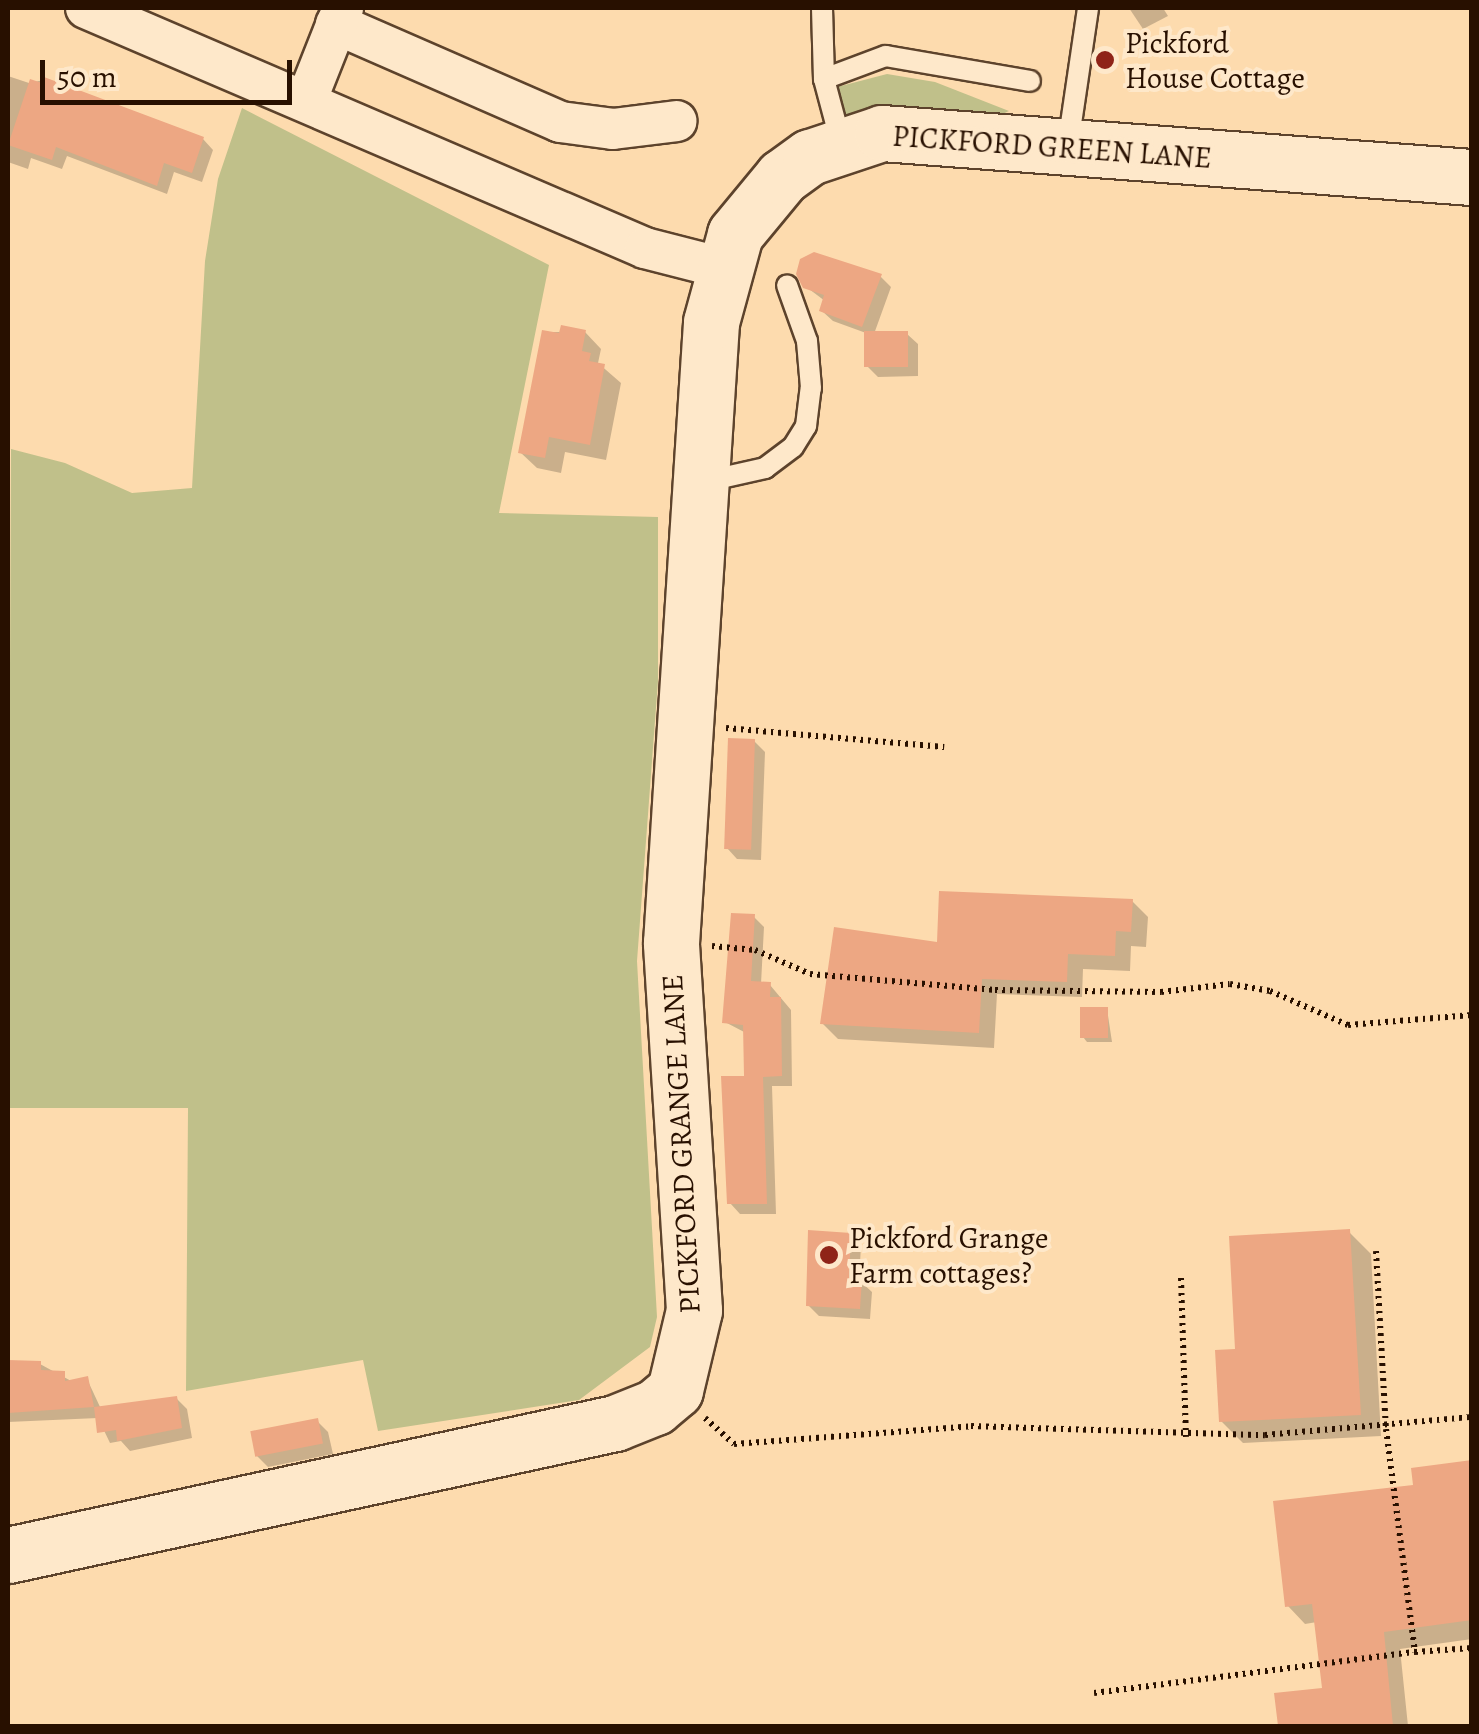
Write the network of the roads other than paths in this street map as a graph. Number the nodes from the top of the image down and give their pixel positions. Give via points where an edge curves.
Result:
1 (86, 8) edge
2 (822, 8) edge
3 (1088, 8) edge
4 (338, 13) edge
5 (824, 79) junction
6 (1030, 81) dead end
7 (307, 99) junction
8 (678, 121) dead end
9 (841, 144) junction
10 (1068, 146) junction
11 (1472, 176) edge
12 (723, 268) junction
13 (787, 285) dead end
14 (700, 482) junction
15 (8, 1556) edge

1 - 7 street
2 - 5 lane
3 - 10 lane
4 - 7 street
4 - 8 street via 560,122 613,129
5 - 6 lane via 886,56
5 - 9 lane
7 - 12 street via 646,248
9 - 10 street, PICKFORD GREEN LANE via 882,133
9 - 12 street, PICKFORD GREEN LANE via 810,157 753,204
10 - 11 street, PICKFORD GREEN LANE
12 - 14 street, PICKFORD GRANGE LANE via 711,322
13 - 14 lane via 806,341 812,398 806,426 793,447 765,468
14 - 15 street, PICKFORD GRANGE LANE via 671,943 694,1310 674,1390 655,1407 615,1423

